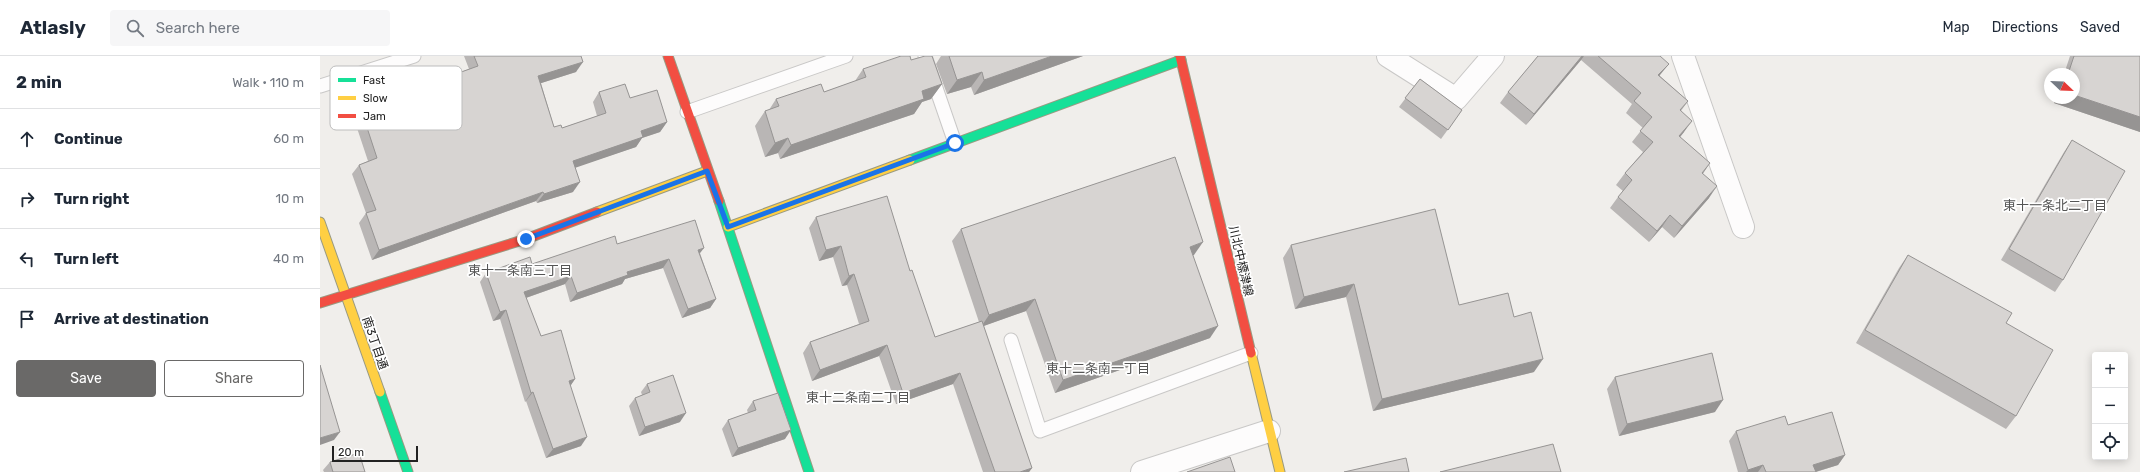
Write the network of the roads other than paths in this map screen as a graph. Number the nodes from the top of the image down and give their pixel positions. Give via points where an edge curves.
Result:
1 (414, 56) edge
2 (668, 56) edge
3 (846, 56) edge
4 (925, 56) edge
5 (1388, 56) edge
6 (1493, 56) edge
7 (1683, 56) edge
8 (1180, 58) edge
9 (383, 66) edge
10 (330, 83) edge
11 (320, 86) edge
12 (687, 112) junction
13 (955, 143) junction
14 (707, 171) junction
15 (320, 222) edge
16 (728, 227) junction
17 (1743, 227) dead end
18 (346, 294) junction
19 (320, 303) edge
20 (1011, 340) dead end
21 (1251, 353) junction
22 (1269, 431) junction
23 (408, 472) edge
24 (809, 472) edge
25 (1142, 472) edge
26 (1280, 472) edge

1 - 9 lane
2 - 12 street
3 - 12 lane
4 - 13 lane
5 - 6 street via 1456,99
7 - 17 street
8 - 13 street
8 - 21 street, 川北中標津線
10 - 11 lane
12 - 14 street
13 - 16 street
14 - 16 street
14 - 18 street via 526,239
15 - 18 street, 南3丁目通
16 - 24 street
18 - 19 street
18 - 23 street, 南3丁目通
20 - 21 lane via 1040,431
21 - 22 street, 川北中標津線
22 - 25 street
22 - 26 street, 川北中標津線

